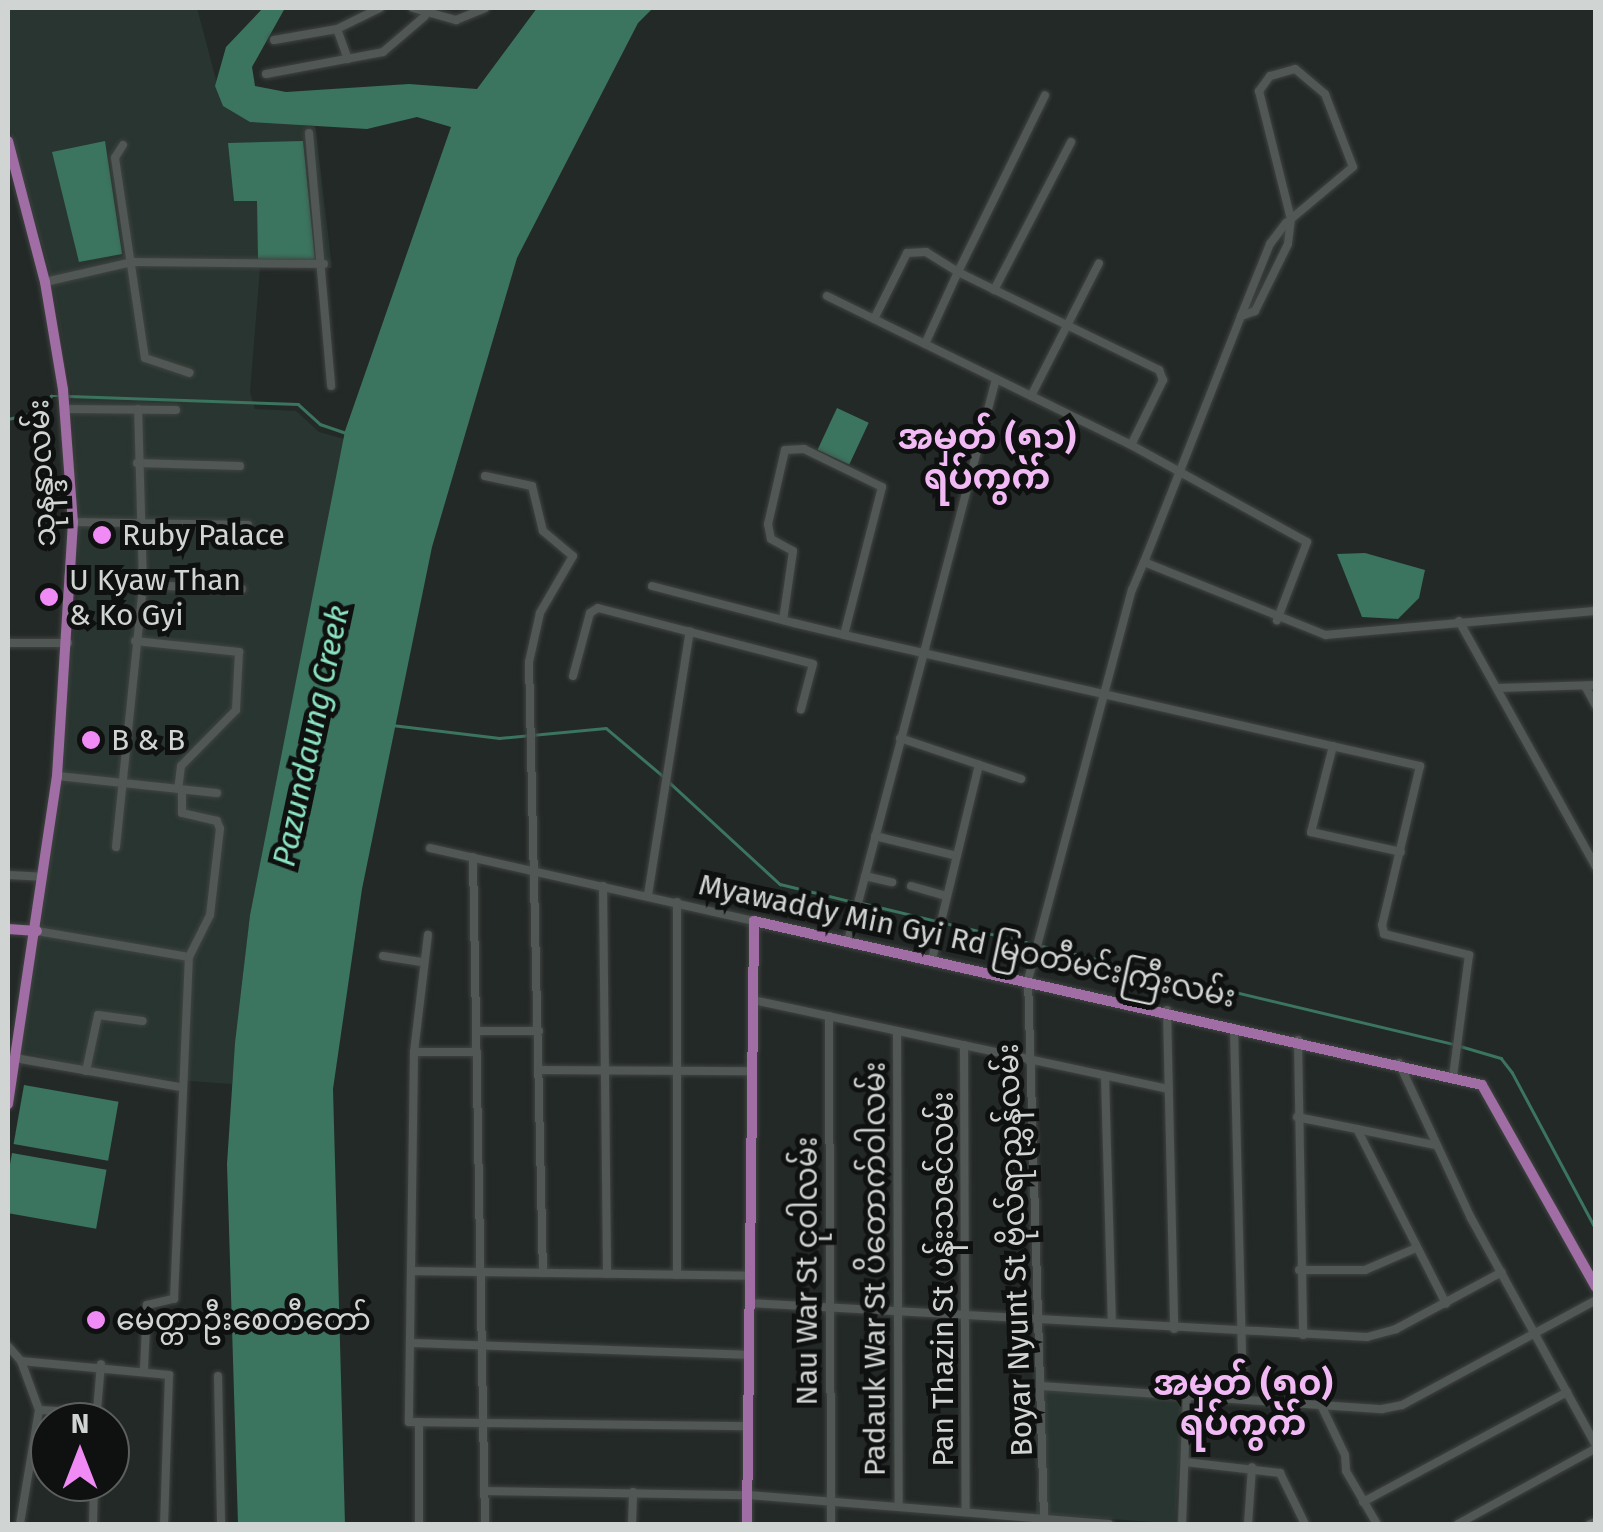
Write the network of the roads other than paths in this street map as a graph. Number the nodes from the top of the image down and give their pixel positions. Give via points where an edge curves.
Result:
1 (380, 8) edge
2 (413, 8) edge
3 (485, 8) edge
4 (425, 16) junction
5 (336, 29) junction
6 (274, 40) dead end
7 (348, 59) junction
8 (266, 74) dead end
9 (1045, 95) dead end
10 (310, 133) dead end
11 (8, 141) edge
12 (1071, 142) dead end
13 (123, 145) dead end
14 (22, 186) junction
15 (8, 188) edge
16 (1290, 219) junction
17 (132, 262) junction
18 (1099, 263) dead end
19 (324, 264) junction
20 (958, 272) junction
21 (45, 282) junction
22 (994, 290) junction
23 (827, 296) dead end
24 (1241, 316) junction
25 (874, 319) junction
26 (1067, 326) junction
27 (926, 344) junction
28 (190, 372) dead end
29 (996, 379) junction
30 (331, 386) dead end
31 (1032, 396) junction
32 (66, 409) junction
33 (138, 409) junction
34 (176, 410) dead end
35 (1131, 445) junction
36 (137, 463) junction
37 (240, 466) dead end
38 (1180, 471) junction
39 (485, 476) dead end
40 (73, 522) junction
41 (142, 524) junction
42 (248, 526) dead end
43 (1144, 562) junction
44 (144, 585) junction
45 (652, 586) dead end
46 (242, 589) dead end
47 (1596, 610) edge
48 (783, 620) junction
49 (1277, 620) junction
50 (1459, 621) junction
51 (690, 631) junction
52 (844, 635) junction
53 (135, 641) junction
54 (8, 643) edge
55 (68, 643) junction
56 (922, 654) junction
57 (573, 676) dead end
58 (1596, 685) edge
59 (1585, 686) junction
60 (1498, 688) junction
61 (1100, 695) junction
62 (1596, 706) edge
63 (801, 709) dead end
64 (900, 738) junction
65 (1332, 746) junction
66 (979, 765) junction
67 (57, 776) junction
68 (1021, 779) dead end
69 (122, 784) junction
70 (180, 790) junction
71 (217, 792) dead end
72 (875, 836) junction
73 (116, 847) dead end
74 (430, 848) dead end
75 (1401, 852) junction
76 (957, 856) junction
77 (473, 857) junction
78 (1596, 867) edge
79 (532, 871) junction
80 (8, 875) edge
81 (865, 876) junction
82 (44, 877) junction
83 (892, 882) dead end
84 (603, 886) junction
85 (911, 886) dead end
86 (648, 895) junction
87 (947, 896) junction
88 (676, 902) junction
89 (754, 922) junction
90 (8, 929) edge
91 (37, 931) junction
92 (428, 935) dead end
93 (848, 941) junction
94 (383, 956) dead end
95 (189, 957) junction
96 (932, 959) junction
97 (420, 962) junction
98 (1028, 980) junction
99 (752, 1006) junction
100 (1167, 1010) junction
101 (829, 1016) junction
102 (142, 1021) dead end
103 (1234, 1025) junction
104 (476, 1031) junction
105 (538, 1031) junction
106 (897, 1031) junction
107 (1298, 1040) junction
108 (964, 1046) junction
109 (414, 1052) junction
110 (476, 1052) junction
111 (15, 1058) junction
112 (1033, 1060) junction
113 (1399, 1063) junction
114 (86, 1070) junction
115 (540, 1070) junction
116 (605, 1070) junction
117 (677, 1071) junction
118 (752, 1071) junction
119 (1106, 1076) junction
120 (1453, 1076) junction
121 (180, 1086) junction
122 (1169, 1089) junction
123 (8, 1104) edge
124 (1297, 1117) junction
125 (1356, 1129) junction
126 (1435, 1145) junction
127 (1416, 1248) junction
128 (1300, 1270) junction
129 (411, 1271) junction
130 (481, 1272) junction
131 (1502, 1272) junction
132 (543, 1273) junction
133 (607, 1274) junction
134 (677, 1275) junction
135 (749, 1276) junction
136 (1596, 1286) edge
137 (1596, 1300) edge
138 (749, 1303) junction
139 (1446, 1304) junction
140 (830, 1306) junction
141 (896, 1308) junction
142 (966, 1313) junction
143 (1038, 1319) junction
144 (1112, 1324) junction
145 (1174, 1329) junction
146 (1535, 1330) junction
147 (1240, 1332) junction
148 (1303, 1335) junction
149 (410, 1344) junction
150 (8, 1346) edge
151 (481, 1346) junction
152 (749, 1354) junction
153 (21, 1360) junction
154 (101, 1364) junction
155 (144, 1369) junction
156 (218, 1376) dead end
157 (1041, 1386) junction
158 (1568, 1392) junction
159 (1187, 1395) junction
160 (1242, 1398) junction
161 (37, 1402) edge
162 (97, 1402) edge
163 (1321, 1404) junction
164 (414, 1422) junction
165 (482, 1423) junction
166 (748, 1426) junction
167 (1596, 1447) edge
168 (1185, 1462) junction
169 (30, 1467) edge
170 (1252, 1467) junction
171 (484, 1491) junction
172 (634, 1492) junction
173 (748, 1495) junction
174 (1363, 1502) junction
175 (830, 1503) junction
176 (899, 1507) junction
177 (966, 1512) junction
178 (1044, 1518) junction
179 (20, 1524) edge
180 (164, 1524) edge
181 (221, 1524) edge
182 (419, 1524) edge
183 (484, 1524) edge
184 (632, 1524) edge
185 (748, 1524) edge
186 (830, 1524) edge
187 (1109, 1524) edge
188 (1182, 1524) edge
189 (1248, 1524) edge
190 (1306, 1524) edge
191 (1377, 1524) edge
192 (1458, 1524) edge

1 - 5 street
2 - 4 street
3 - 4 street via 456,20
4 - 7 street via 383,52
5 - 6 street
5 - 7 street
7 - 8 street
9 - 20 street
10 - 19 street
11 - 14 main road, သုနန္ဒာလမ်း
12 - 22 street
13 - 17 street via 116,158
14 - 15 street
14 - 21 main road, သုနန္ဒာလမ်း
16 - 16 street, Boyar Nyunt St ဗိုလ်ရာညွှန်လမ်း via 1259,91 1270,76 1295,69 1325,94 1353,167
16 - 24 street, Boyar Nyunt St ဗိုလ်ရာညွှန်လမ်း via 1270,244
16 - 24 street via 1270,288 1256,311
17 - 19 street
17 - 21 street
17 - 28 street via 144,358
18 - 26 street
19 - 30 street
20 - 22 street
20 - 25 street via 926,252 907,252
20 - 27 street
21 - 32 main road, သုနန္ဒာလမ်း
22 - 26 street
23 - 25 street
24 - 38 street, Boyar Nyunt St ဗိုလ်ရာညွှန်လမ်း
25 - 27 street
26 - 31 street
26 - 35 street via 1162,374
27 - 29 street
29 - 31 street
29 - 56 street
31 - 35 street
32 - 33 street
32 - 40 main road, သုနန္ဒာလမ်း
33 - 34 street
33 - 36 street
35 - 38 street
36 - 37 street
36 - 41 street
38 - 43 street, Boyar Nyunt St ဗိုလ်ရာညွှန်လမ်း
38 - 49 street via 1307,542
39 - 79 street via 532,486 543,532 573,556 532,634
40 - 41 street
40 - 55 main road, သုနန္ဒာလမ်း
41 - 42 street
41 - 44 street
43 - 49 street
43 - 61 street, Boyar Nyunt St ဗိုလ်ရာညွှန်လမ်း
44 - 46 street
44 - 53 street
45 - 48 street
47 - 50 street
48 - 52 street
48 - 52 street via 793,552 771,539 768,524 785,450 804,449 882,487
49 - 50 street via 1326,635
50 - 60 street
51 - 57 street via 592,608
51 - 63 street via 813,664
51 - 86 street
52 - 56 street
53 - 69 street
53 - 70 street via 239,652 236,710 181,766
54 - 55 street
55 - 67 main road, သုနန္ဒာလမ်း
56 - 61 street
56 - 64 street
58 - 59 street
59 - 60 street
59 - 62 street
60 - 78 street
61 - 65 street
61 - 98 street, Boyar Nyunt St ဗိုလ်ရာညွှန်လမ်း
64 - 66 street
64 - 72 street
65 - 75 street via 1420,766
65 - 75 street via 1311,832
66 - 68 street
66 - 76 street
67 - 69 street
67 - 82 main road, သုနန္ဒာလမ်း
69 - 70 street
69 - 73 street
70 - 71 street
70 - 95 street via 182,813 220,826 210,915
72 - 76 street
72 - 81 street
74 - 77 street, Myawaddy Min Gyi Rd မြဝတီမင်းကြီးလမ်း
75 - 120 street via 1384,934 1469,954
76 - 87 street
77 - 79 street, Myawaddy Min Gyi Rd မြဝတီမင်းကြီးလမ်း
77 - 104 street
79 - 84 street, Myawaddy Min Gyi Rd မြဝတီမင်းကြီးလမ်း
79 - 105 street
80 - 82 street
81 - 83 street
81 - 93 street
82 - 91 main road, သုနန္ဒာလမ်း
84 - 86 street, Myawaddy Min Gyi Rd မြဝတီမင်းကြီးလမ်း
84 - 116 street
85 - 87 street
86 - 88 street, Myawaddy Min Gyi Rd မြဝတီမင်းကြီးလမ်း
87 - 96 street
88 - 89 street, Myawaddy Min Gyi Rd မြဝတီမင်းကြီးလမ်း
88 - 117 street
89 - 93 main road, Myawaddy Min Gyi Rd မြဝတီမင်းကြီးလမ်း
89 - 99 main road
90 - 91 main road
91 - 95 street
91 - 111 main road, သုနန္ဒာလမ်း
92 - 97 street
93 - 96 main road, Myawaddy Min Gyi Rd မြဝတီမင်းကြီးလမ်း
94 - 97 street
95 - 121 street
96 - 98 main road, Myawaddy Min Gyi Rd မြဝတီမင်းကြီးလမ်း
97 - 109 street
98 - 100 main road, Myawaddy Min Gyi Rd မြဝတီမင်းကြီးလမ်း
98 - 112 street, Boyar Nyunt St ဗိုလ်ရာညွှန်လမ်း
99 - 101 street
99 - 118 main road
100 - 103 main road, Myawaddy Min Gyi Rd မြဝတီမင်းကြီးလမ်း
100 - 122 street
101 - 106 street
101 - 140 street, Nau War St ငုဝါလမ်း
102 - 114 street via 98,1015
103 - 107 main road, Myawaddy Min Gyi Rd မြဝတီမင်းကြီးလမ်း
103 - 147 street
104 - 105 street
104 - 110 street
105 - 115 street
106 - 108 street
106 - 141 street, Padauk War St ပိတောက်ဝါလမ်း
107 - 113 main road, Myawaddy Min Gyi Rd မြဝတီမင်းကြီးလမ်း
107 - 124 street
108 - 112 street
108 - 142 street, Pan Thazin St ပန်းသဇင်လမ်း
109 - 110 street
109 - 129 street
110 - 130 street
111 - 114 street
111 - 123 main road, သုနန္ဒာလမ်း
112 - 119 street
112 - 143 street, Boyar Nyunt St ဗိုလ်ရာညွှန်လမ်း
113 - 120 main road, Myawaddy Min Gyi Rd မြဝတီမင်းကြီးလမ်း
113 - 126 street
114 - 121 street
115 - 116 street
115 - 132 street
116 - 117 street
116 - 133 street
117 - 118 street
117 - 134 street
118 - 135 main road
119 - 122 street
119 - 144 street
120 - 136 main road, Myawaddy Min Gyi Rd မြဝတီမင်းကြီးလမ်း via 1490,1092
121 - 155 street via 174,1299 148,1305
122 - 145 street
124 - 125 street
124 - 128 street
125 - 126 street
125 - 127 street
126 - 131 street
127 - 128 street via 1365,1270
127 - 139 street
128 - 148 street
129 - 130 street
129 - 149 street
130 - 132 street
130 - 151 street
131 - 139 street
131 - 146 street
132 - 133 street
133 - 134 street
134 - 135 street
135 - 138 main road
137 - 146 street
138 - 140 street
138 - 152 main road
139 - 148 street via 1367,1337
140 - 141 street
140 - 175 street, Nau War St ငုဝါလမ်း
141 - 142 street
141 - 176 street, Padauk War St ပိတောက်ဝါလမ်း
142 - 143 street
142 - 177 street, Pan Thazin St ပန်းသဇင်လမ်း
143 - 144 street
143 - 157 street, Boyar Nyunt St ဗိုလ်ရာညွှန်လမ်း
144 - 145 street
145 - 147 street
146 - 158 street
146 - 163 street via 1402,1405
147 - 148 street
147 - 160 street
149 - 151 street
149 - 164 street
150 - 153 street
151 - 152 street
151 - 165 street
152 - 166 main road
153 - 154 street
153 - 161 street
154 - 155 street
154 - 162 street
155 - 180 street via 171,1378
156 - 181 street
157 - 159 street
157 - 178 street, Boyar Nyunt St ဗိုလ်ရာညွှန်လမ်း
158 - 167 street
158 - 174 street
159 - 160 street
159 - 168 street
160 - 163 street
163 - 174 street
164 - 165 street
164 - 182 street
165 - 166 street
165 - 171 street
166 - 173 main road
167 - 192 street
168 - 170 street
168 - 188 street
169 - 179 street
170 - 189 street
170 - 190 street via 1280,1474
171 - 172 street
171 - 183 street
172 - 173 street
172 - 184 street
173 - 175 street
173 - 185 main road
174 - 191 street
175 - 176 street
175 - 186 street, Nau War St ငုဝါလမ်း
176 - 177 street
177 - 178 street
178 - 187 street

